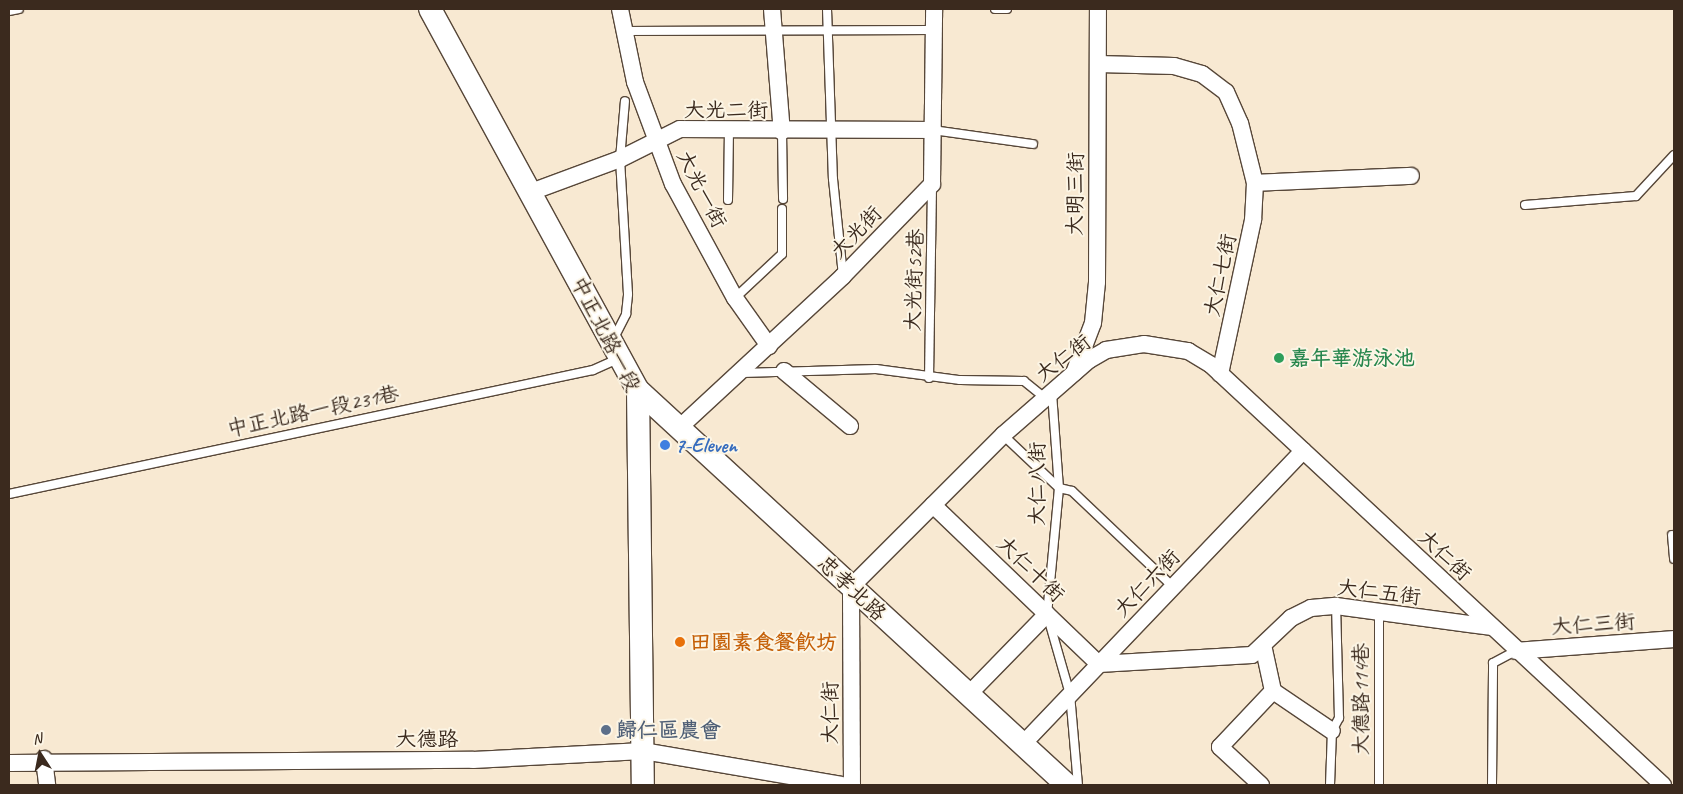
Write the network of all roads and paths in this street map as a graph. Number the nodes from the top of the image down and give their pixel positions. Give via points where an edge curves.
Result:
1 (18, 9) edge
2 (430, 9) edge
3 (620, 9) edge
4 (772, 9) edge
5 (827, 9) edge
6 (934, 9) edge
7 (995, 9) edge
8 (1007, 9) edge
9 (1098, 9) edge
10 (9, 11) edge
11 (827, 30) junction
12 (933, 30) junction
13 (623, 31) junction
14 (773, 31) junction
15 (1098, 64) junction
16 (625, 102) dead end
17 (730, 130) junction
18 (934, 130) junction
19 (782, 132) junction
20 (830, 133) junction
21 (654, 141) junction
22 (1033, 144) dead end
23 (1674, 155) edge
24 (620, 159) junction
25 (1411, 176) dead end
26 (1255, 183) junction
27 (932, 184) junction
28 (531, 192) junction
29 (782, 199) dead end
30 (728, 200) dead end
31 (1525, 205) dead end
32 (782, 209) dead end
33 (843, 276) junction
34 (735, 298) junction
35 (769, 346) junction
36 (618, 349) junction
37 (784, 372) junction
38 (740, 373) junction
39 (1220, 374) junction
40 (1073, 376) junction
41 (929, 378) junction
42 (638, 390) junction
43 (1048, 394) junction
44 (850, 426) dead end
45 (679, 428) junction
46 (1003, 435) junction
47 (1303, 451) junction
48 (1059, 488) junction
49 (9, 494) edge
50 (933, 505) junction
51 (1672, 535) dead end
52 (1674, 558) edge
53 (851, 587) junction
54 (1173, 587) junction
55 (1336, 606) junction
56 (1379, 612) junction
57 (1047, 614) junction
58 (1491, 627) junction
59 (1674, 639) edge
60 (1263, 644) junction
61 (1516, 651) junction
62 (1099, 664) junction
63 (1273, 691) junction
64 (1070, 694) junction
65 (968, 695) junction
66 (1332, 731) junction
67 (1022, 745) junction
68 (643, 751) junction
69 (44, 759) junction
70 (9, 763) edge
71 (46, 785) edge
72 (643, 785) edge
73 (841, 785) edge
74 (852, 785) edge
75 (1067, 785) edge
76 (1078, 785) edge
77 (1261, 785) edge
78 (1330, 785) edge
79 (1379, 785) edge
80 (1492, 785) edge
81 (1663, 785) edge

1 - 10 lane
2 - 28 main road, 中正北路一段
3 - 13 street, 大光一街
4 - 14 street
5 - 11 lane
6 - 12 street
7 - 8 lane
9 - 15 street, 大明三街
11 - 12 lane
11 - 14 lane
11 - 20 lane
12 - 18 street
13 - 14 lane
13 - 21 street, 大光一街
14 - 19 street
15 - 26 street, 大仁七街 via 1174,66 1202,74 1226,92 1249,146
15 - 40 street, 大明三街 via 1093,323
16 - 24 lane
17 - 19 street, 大光二街
17 - 21 street, 大光二街 via 680,129
17 - 30 lane
18 - 20 street, 大光二街
18 - 22 lane
18 - 27 street
19 - 20 street, 大光二街
19 - 29 lane
20 - 33 lane
21 - 24 street, 大光二街
21 - 34 street, 大光一街
23 - 31 lane via 1636,196
24 - 28 street, 大光二街
24 - 36 lane via 628,294
25 - 26 street
26 - 39 street, 大仁七街 via 1247,253
27 - 33 street, 大光街
27 - 41 lane, 大光街52巷
28 - 36 main road, 中正北路一段
32 - 34 lane via 782,254
33 - 35 street, 大光街
34 - 35 street, 大光一街
35 - 38 street, 大光街
36 - 42 main road, 中正北路一段
36 - 49 lane, 中正北路一段231巷 via 592,370
37 - 38 lane
37 - 41 lane via 876,369
37 - 44 street
38 - 45 street, 大光街
39 - 40 street, 大仁街 via 1188,351 1144,344 1106,350
39 - 47 street, 大仁街
40 - 43 street, 大仁街
41 - 43 lane via 1024,381
42 - 45 main road, 忠孝北路
42 - 68 main road, 中正北路一段
43 - 46 street, 大仁街
43 - 48 lane, 大仁八街
45 - 53 main road, 忠孝北路
46 - 48 lane
46 - 50 street, 大仁街
47 - 54 street, 大仁六街
47 - 58 street, 大仁街
48 - 54 lane via 1072,491
48 - 57 lane, 大仁八街
50 - 53 street, 大仁街
50 - 57 street, 大仁十街
51 - 52 lane
53 - 65 main road, 忠孝北路
53 - 74 street, 大仁街
54 - 62 street, 大仁六街
55 - 56 street, 大仁五街
55 - 60 street, 大仁五街 via 1304,611
55 - 66 lane via 1339,718
56 - 58 street, 大仁五街
56 - 79 lane, 大德路114巷
57 - 62 street, 大仁十街
57 - 64 lane, 大仁八街
57 - 65 street
58 - 61 street, 大仁街
59 - 61 street, 大仁三街
60 - 62 street, 大仁五街 via 1252,655
60 - 63 street
61 - 80 lane via 1493,663
61 - 81 street, 大仁街
62 - 64 street, 大仁六街
63 - 66 street
63 - 77 street via 1220,747
64 - 67 street, 大仁六街
64 - 76 lane, 大仁八街
65 - 67 main road, 忠孝北路
66 - 78 lane
67 - 75 main road, 忠孝北路
68 - 69 street, 大德路 via 473,760
68 - 72 main road, 中正北路一段
68 - 73 street, 大德路
69 - 70 street, 大德路
69 - 71 street

